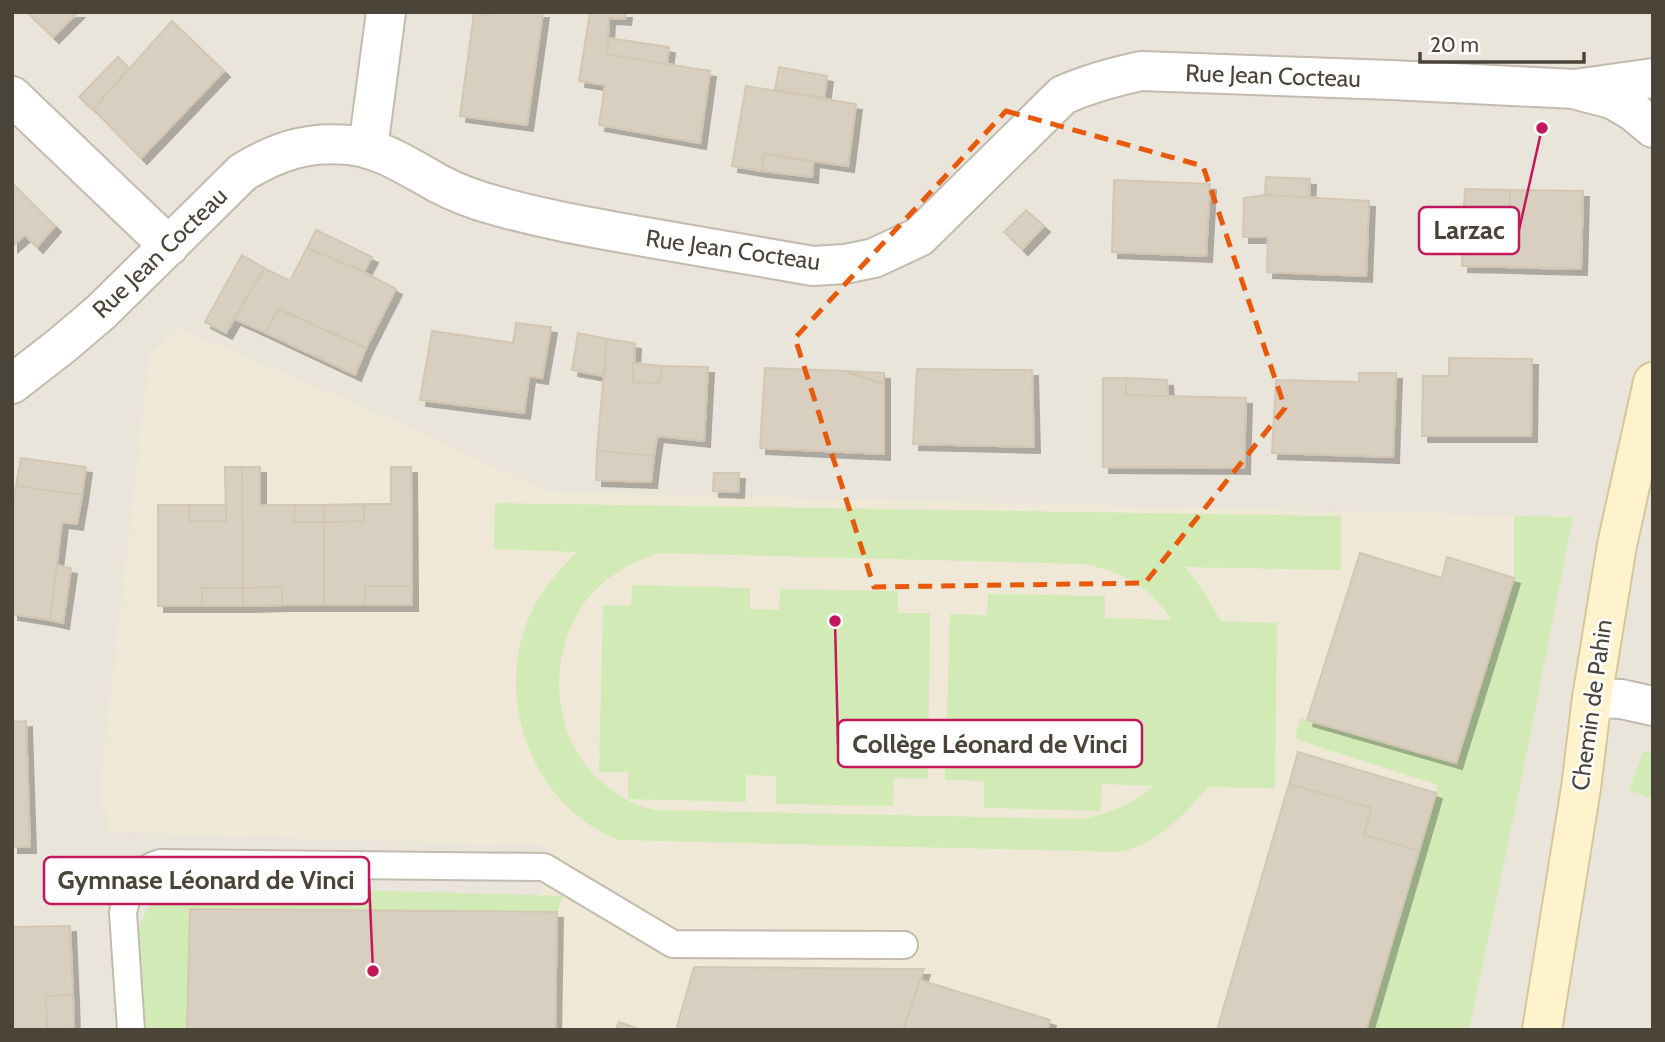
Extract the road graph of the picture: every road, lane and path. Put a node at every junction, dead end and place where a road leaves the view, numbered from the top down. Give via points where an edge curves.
1 (386, 12) edge
2 (1653, 78) edge
3 (1575, 89) junction
4 (12, 96) edge
5 (1653, 128) edge
6 (368, 148) junction
7 (169, 246) junction
8 (1653, 382) edge
9 (12, 384) edge
10 (1592, 698) junction
11 (1653, 706) edge
12 (904, 945) dead end
13 (131, 1030) edge
14 (1542, 1030) edge

1 - 6 street
2 - 3 street, Rue Jean Cocteau
3 - 5 street, Rue Jean Cocteau via 1612,99
3 - 6 street, Rue Jean Cocteau via 1141,71 1114,76 1063,95 919,237 874,258 813,266 506,208 446,187
4 - 7 street
6 - 7 street, Rue Jean Cocteau via 326,144 282,151 243,172
7 - 9 street, Rue Jean Cocteau via 101,312
8 - 10 main road, Chemin de Pahin via 1617,545
10 - 11 street
10 - 14 main road, Chemin de Pahin
12 - 13 lane via 673,944 544,867 160,863 139,874 126,896 123,914

